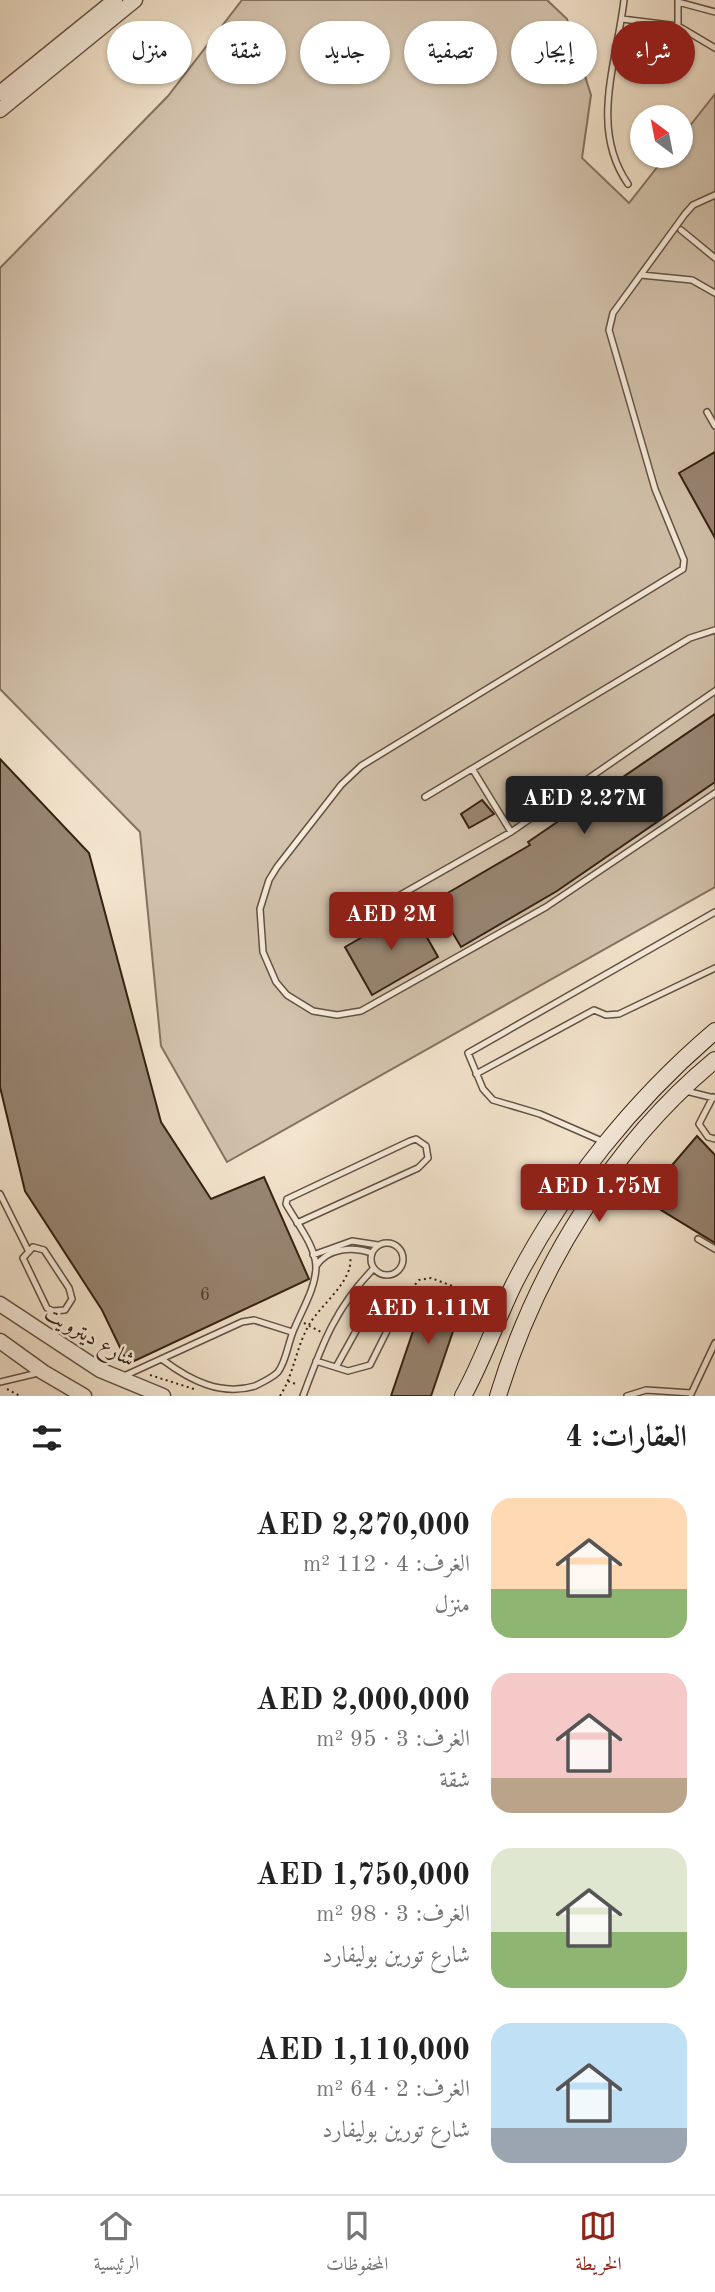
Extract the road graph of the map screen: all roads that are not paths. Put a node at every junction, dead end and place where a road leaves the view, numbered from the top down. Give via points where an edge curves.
1 (115, 0) edge
2 (135, 0) edge
3 (624, 0) edge
4 (678, 1) edge
5 (715, 12) edge
6 (622, 19) junction
7 (638, 21) edge
8 (678, 21) edge
9 (695, 36) edge
10 (715, 48) edge
11 (0, 93) edge
12 (0, 110) edge
13 (628, 184) dead end
14 (715, 195) edge
15 (681, 230) dead end
16 (715, 258) edge
17 (641, 275) junction
18 (715, 293) edge
19 (707, 412) dead end
20 (715, 426) edge
21 (715, 630) edge
22 (715, 691) edge
23 (472, 770) junction
24 (715, 793) edge
25 (425, 797) dead end
26 (511, 832) junction
27 (715, 912) edge
28 (339, 930) dead end
29 (715, 968) edge
30 (715, 1031) edge
31 (715, 1060) edge
32 (476, 1074) junction
33 (683, 1091) junction
34 (714, 1097) edge
35 (715, 1139) edge
36 (607, 1143) junction
37 (0, 1194) edge
38 (297, 1223) junction
39 (698, 1239) dead end
40 (378, 1245) junction
41 (715, 1249) edge
42 (29, 1250) junction
43 (372, 1254) junction
44 (313, 1255) junction
45 (316, 1266) junction
46 (374, 1268) junction
47 (403, 1299) road end
48 (0, 1304) edge
49 (366, 1312) dead end
50 (292, 1332) junction
51 (0, 1340) edge
52 (715, 1343) edge
53 (163, 1360) junction
54 (316, 1361) junction
55 (336, 1367) junction
56 (43, 1372) junction
57 (117, 1378) junction
58 (0, 1383) edge
59 (690, 1394) edge
60 (464, 1395) edge
61 (84, 1396) edge
62 (163, 1396) edge
63 (303, 1396) edge
64 (498, 1396) edge
65 (627, 1396) edge

1 - 11 street
2 - 12 street
3 - 6 lane
4 - 5 lane
4 - 8 lane
6 - 7 lane
6 - 13 lane via 606,127 612,158
9 - 10 lane
14 - 17 lane via 693,205
15 - 16 lane
17 - 18 lane via 692,280
17 - 24 lane via 613,313 609,339 656,493 684,560 683,569 354,771 269,880 260,909 268,968 287,995 313,1011 337,1015 361,1011 545,907
19 - 20 lane
21 - 23 lane via 690,638
22 - 26 lane
23 - 25 lane
23 - 26 lane
26 - 28 lane
27 - 32 lane via 474,1048 467,1057
29 - 32 lane via 619,1014 594,1010
30 - 36 main road via 661,1080
31 - 33 main road
32 - 36 lane via 493,1100
33 - 34 lane
33 - 64 main road via 622,1158 583,1214 520,1330
34 - 35 lane via 699,1124
36 - 60 main road via 554,1215 504,1305
37 - 42 lane
38 - 38 lane via 286,1204 289,1197 410,1141 416,1139 426,1146 428,1158 418,1168
38 - 44 lane
39 - 41 lane
40 - 43 lane
40 - 44 lane via 352,1241
40 - 46 lane via 398,1246 404,1258 393,1274
42 - 42 lane via 24,1264 43,1303 53,1311 65,1310 72,1299 68,1288 44,1250
43 - 45 lane via 348,1249 325,1255
43 - 46 lane
44 - 45 lane
45 - 50 lane
46 - 54 lane via 341,1306
47 - 55 lane via 370,1364 356,1371
48 - 57 street, شارع ديترويت via 72,1354
49 - 55 lane
50 - 53 lane via 260,1322 242,1322
50 - 53 lane via 278,1371 243,1391 212,1389
51 - 56 street
52 - 59 lane
53 - 57 lane
54 - 55 lane
54 - 63 lane
56 - 58 lane
56 - 61 street
57 - 62 street, شارع ديترويت
59 - 65 lane via 646,1390

